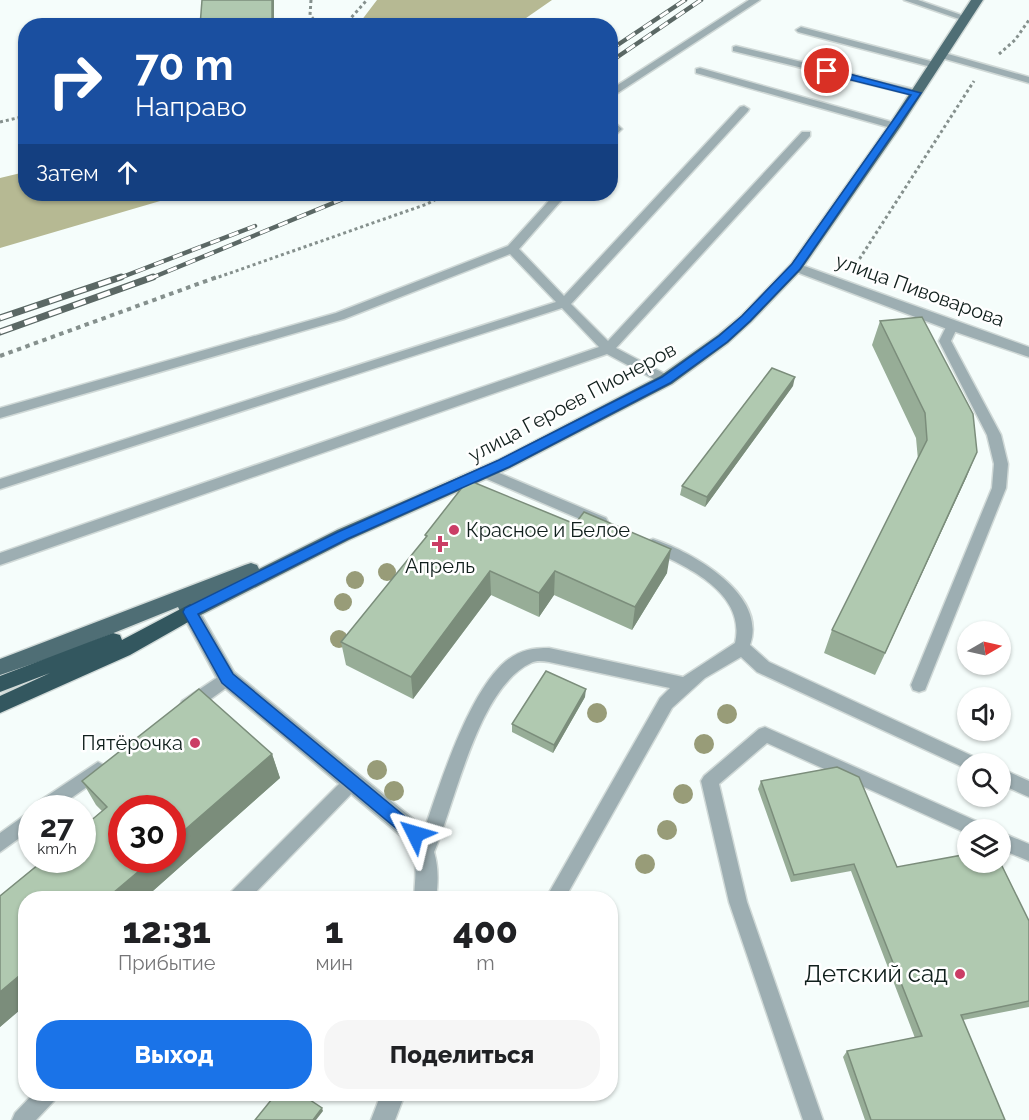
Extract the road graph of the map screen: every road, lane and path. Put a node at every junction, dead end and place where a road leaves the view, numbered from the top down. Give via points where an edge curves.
1 (311, 0) edge
2 (368, 0) edge
3 (755, 0) edge
4 (909, 0) edge
5 (977, 0) edge
6 (312, 18) edge
7 (351, 18) edge
8 (965, 18) junction
9 (1029, 20) edge
10 (801, 30) dead end
11 (736, 49) dead end
12 (938, 60) junction
13 (982, 68) junction
14 (700, 70) dead end
15 (1029, 80) edge
16 (618, 90) edge
17 (917, 93) junction
18 (744, 109) dead end
19 (18, 118) edge
20 (0, 122) edge
21 (896, 126) junction
22 (806, 134) dead end
23 (433, 201) edge
24 (555, 201) edge
25 (512, 249) junction
26 (796, 267) junction
27 (843, 285) junction
28 (565, 303) junction
29 (952, 326) junction
30 (608, 350) junction
31 (1029, 352) edge
32 (0, 356) edge
33 (666, 380) junction
34 (0, 413) edge
35 (485, 472) junction
36 (0, 484) edge
37 (616, 529) edge
38 (638, 538) edge
39 (0, 559) edge
40 (187, 604) junction
41 (741, 647) junction
42 (0, 667) edge
43 (228, 678) junction
44 (0, 684) edge
45 (684, 684) junction
46 (919, 685) dead end
47 (0, 705) edge
48 (170, 719) edge
49 (957, 757) edge
50 (112, 760) edge
51 (1011, 781) edge
52 (352, 782) junction
53 (1029, 789) edge
54 (62, 795) edge
55 (957, 821) edge
56 (18, 829) edge
57 (0, 844) edge
58 (1011, 845) edge
59 (426, 851) junction
60 (1029, 853) edge
61 (245, 891) edge
62 (426, 891) edge
63 (559, 891) edge
64 (40, 1101) edge
65 (390, 1101) edge
66 (22, 1120) edge
67 (383, 1120) edge
68 (813, 1120) edge

1 - 6 path
2 - 7 path
3 - 16 lane
4 - 8 lane
5 - 8 main road, улица Героев Пионеров
8 - 12 main road, улица Героев Пионеров
9 - 13 path via 1016,40
10 - 12 lane
11 - 17 lane
12 - 13 lane
12 - 17 main road, улица Героев Пионеров
13 - 15 lane
13 - 27 path
14 - 21 lane
17 - 21 main road, улица Героев Пионеров
18 - 28 lane
19 - 20 path
21 - 26 main road, улица Героев Пионеров
22 - 30 lane
23 - 32 path
24 - 25 lane
25 - 28 lane
25 - 34 lane via 340,316
26 - 27 street, улица Пивоварова
26 - 33 main road, улица Героев Пионеров via 730,332
27 - 29 street, улица Пивоварова
28 - 30 lane
28 - 36 lane
29 - 31 street, улица Пивоварова
29 - 46 lane via 945,341 994,435 1001,464 999,488
30 - 33 lane
30 - 39 lane
33 - 35 main road, улица Героев Пионеров
35 - 37 lane
35 - 40 main road, улица Героев Пионеров
38 - 41 lane via 693,562 712,575 737,604 745,632
40 - 42 main road, улица Героев Пионеров
40 - 43 street
40 - 44 highway
40 - 47 highway via 123,649
41 - 45 lane
41 - 49 lane via 763,667
43 - 48 lane
43 - 52 street
45 - 59 lane via 549,656 531,655 515,664 496,684 470,728
45 - 63 lane via 666,703
50 - 54 lane
51 - 53 lane
52 - 59 street via 415,834
52 - 61 lane
55 - 68 lane via 765,734 710,780 738,902
56 - 57 lane
58 - 60 lane
59 - 62 street
64 - 66 lane
65 - 67 street

